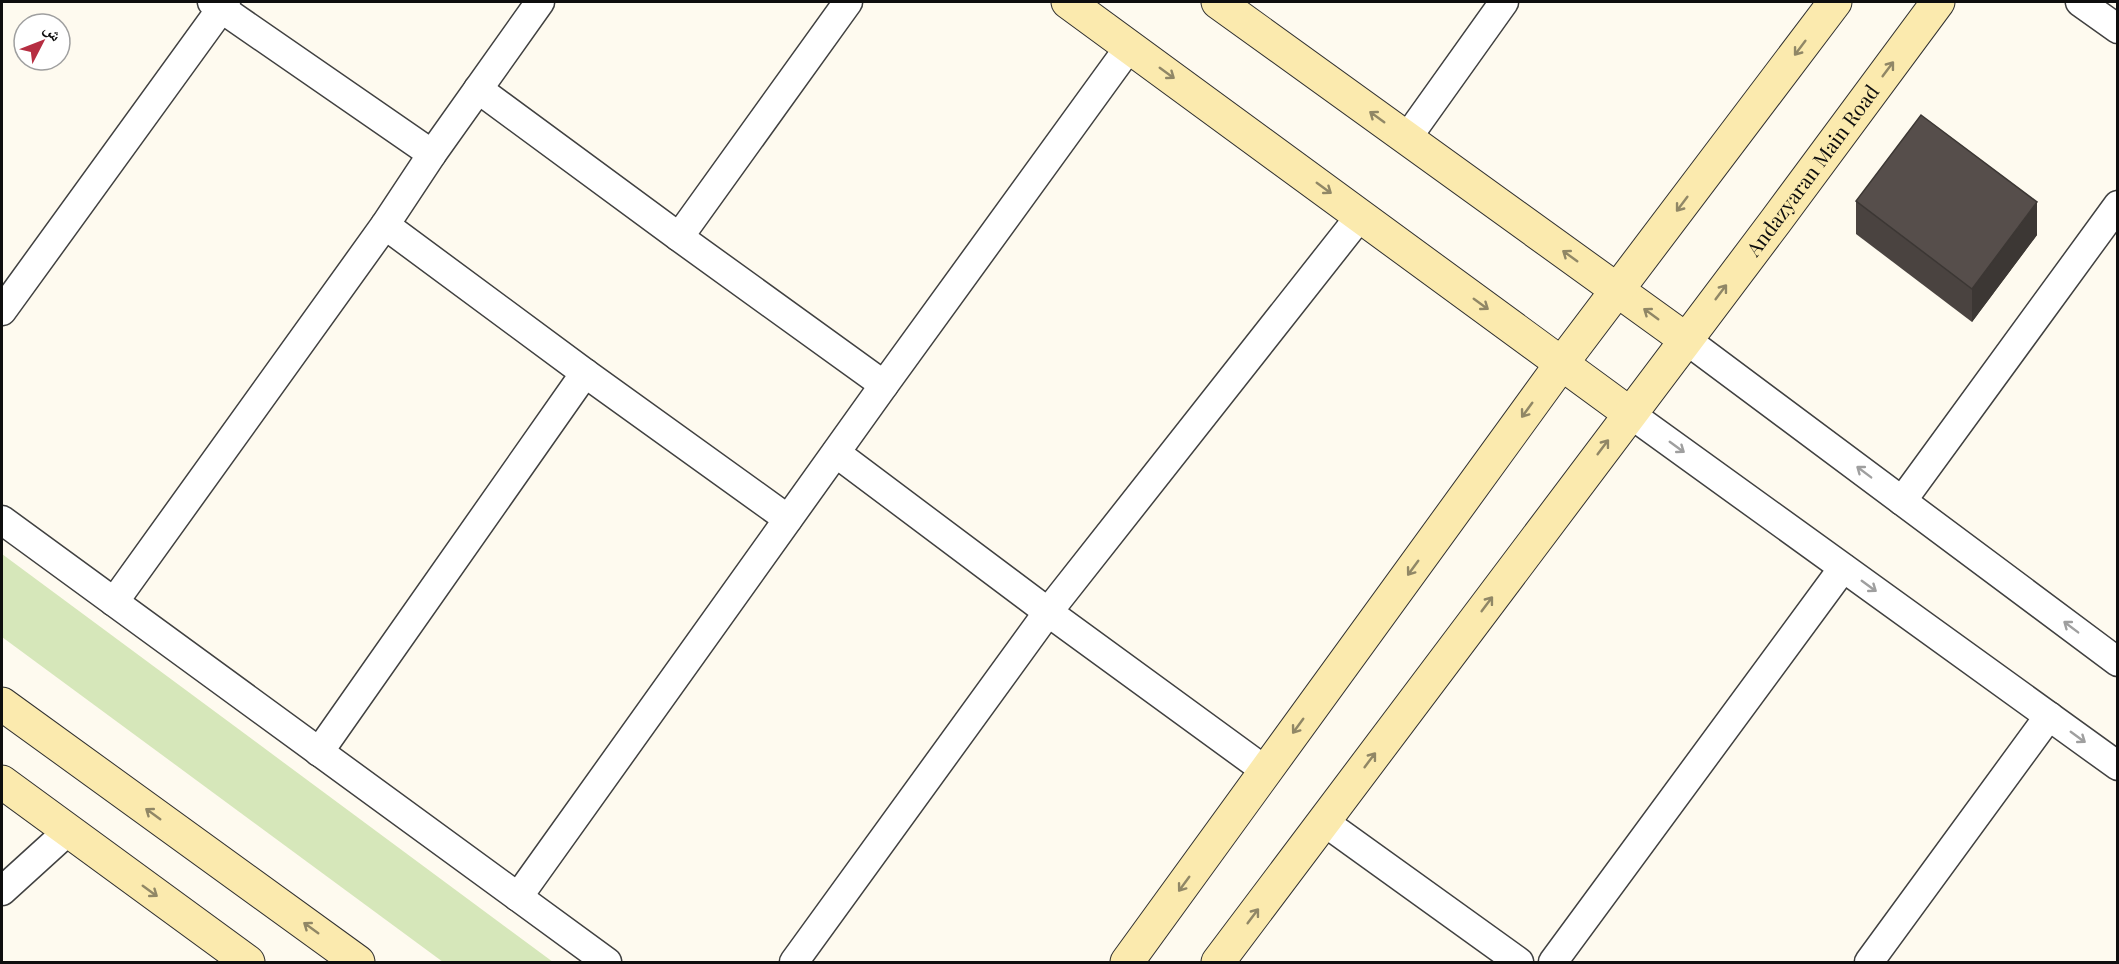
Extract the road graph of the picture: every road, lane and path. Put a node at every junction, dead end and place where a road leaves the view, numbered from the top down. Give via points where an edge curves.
1 (540, 2) edge
2 (848, 2) edge
3 (1068, 2) edge
4 (1218, 2) edge
5 (1504, 2) edge
6 (1835, 2) edge
7 (1938, 2) edge
8 (2080, 2) edge
9 (220, 4) edge
10 (2118, 29) edge
11 (1130, 46) junction
12 (478, 89) junction
13 (1407, 138) junction
14 (432, 154) junction
15 (2118, 206) edge
16 (1361, 215) junction
17 (385, 225) junction
18 (679, 237) junction
19 (1617, 290) junction
20 (2, 311) edge
21 (1685, 339) junction
22 (1562, 363) junction
23 (585, 373) junction
24 (884, 385) junction
25 (1629, 413) junction
26 (836, 453) junction
27 (1902, 501) junction
28 (788, 519) junction
29 (2, 520) edge
30 (1843, 568) junction
31 (114, 602) junction
32 (1048, 612) junction
33 (2113, 649) edge
34 (2, 704) edge
35 (2049, 716) junction
36 (319, 752) junction
37 (2118, 766) edge
38 (1266, 771) junction
39 (2, 782) edge
40 (1323, 821) junction
41 (68, 831) junction
42 (2, 891) edge
43 (518, 897) junction
44 (238, 960) edge
45 (358, 963) edge
46 (608, 963) edge
47 (794, 963) edge
48 (1127, 963) edge
49 (1218, 963) edge
50 (1519, 963) edge
51 (1553, 963) edge
52 (1869, 963) edge

1 - 12 street
2 - 18 street
3 - 11 street
13 -> 4 street
5 - 13 street
6 -> 19 street
21 -> 7 street, Andazyaran Main Road
8 - 10 street
9 - 14 street
9 - 20 street
11 -> 16 street
11 - 24 street
12 - 14 street
12 - 18 street
19 -> 13 street
14 - 17 street
15 - 27 street
16 -> 22 street
16 - 32 street
17 - 23 street
17 - 31 street
18 - 24 street
21 -> 19 street
19 - 22 street
21 - 25 street, Andazyaran Main Road
27 -> 21 street
22 - 25 street
22 -> 38 street
23 - 28 street
23 - 36 street
24 - 26 street
25 -> 30 street
40 -> 25 street, Andazyaran Main Road
26 - 28 street
26 - 32 street
33 -> 27 street
28 - 43 street
29 - 31 street
30 -> 35 street
30 - 51 street
31 - 36 street
32 - 38 street
32 - 47 street
45 -> 34 street
35 -> 37 street
35 - 52 street
36 - 43 street
38 -> 48 street
39 - 41 street
49 -> 40 street, Andazyaran Main Road
40 - 50 street
41 - 42 street
41 -> 44 street
43 - 46 street

